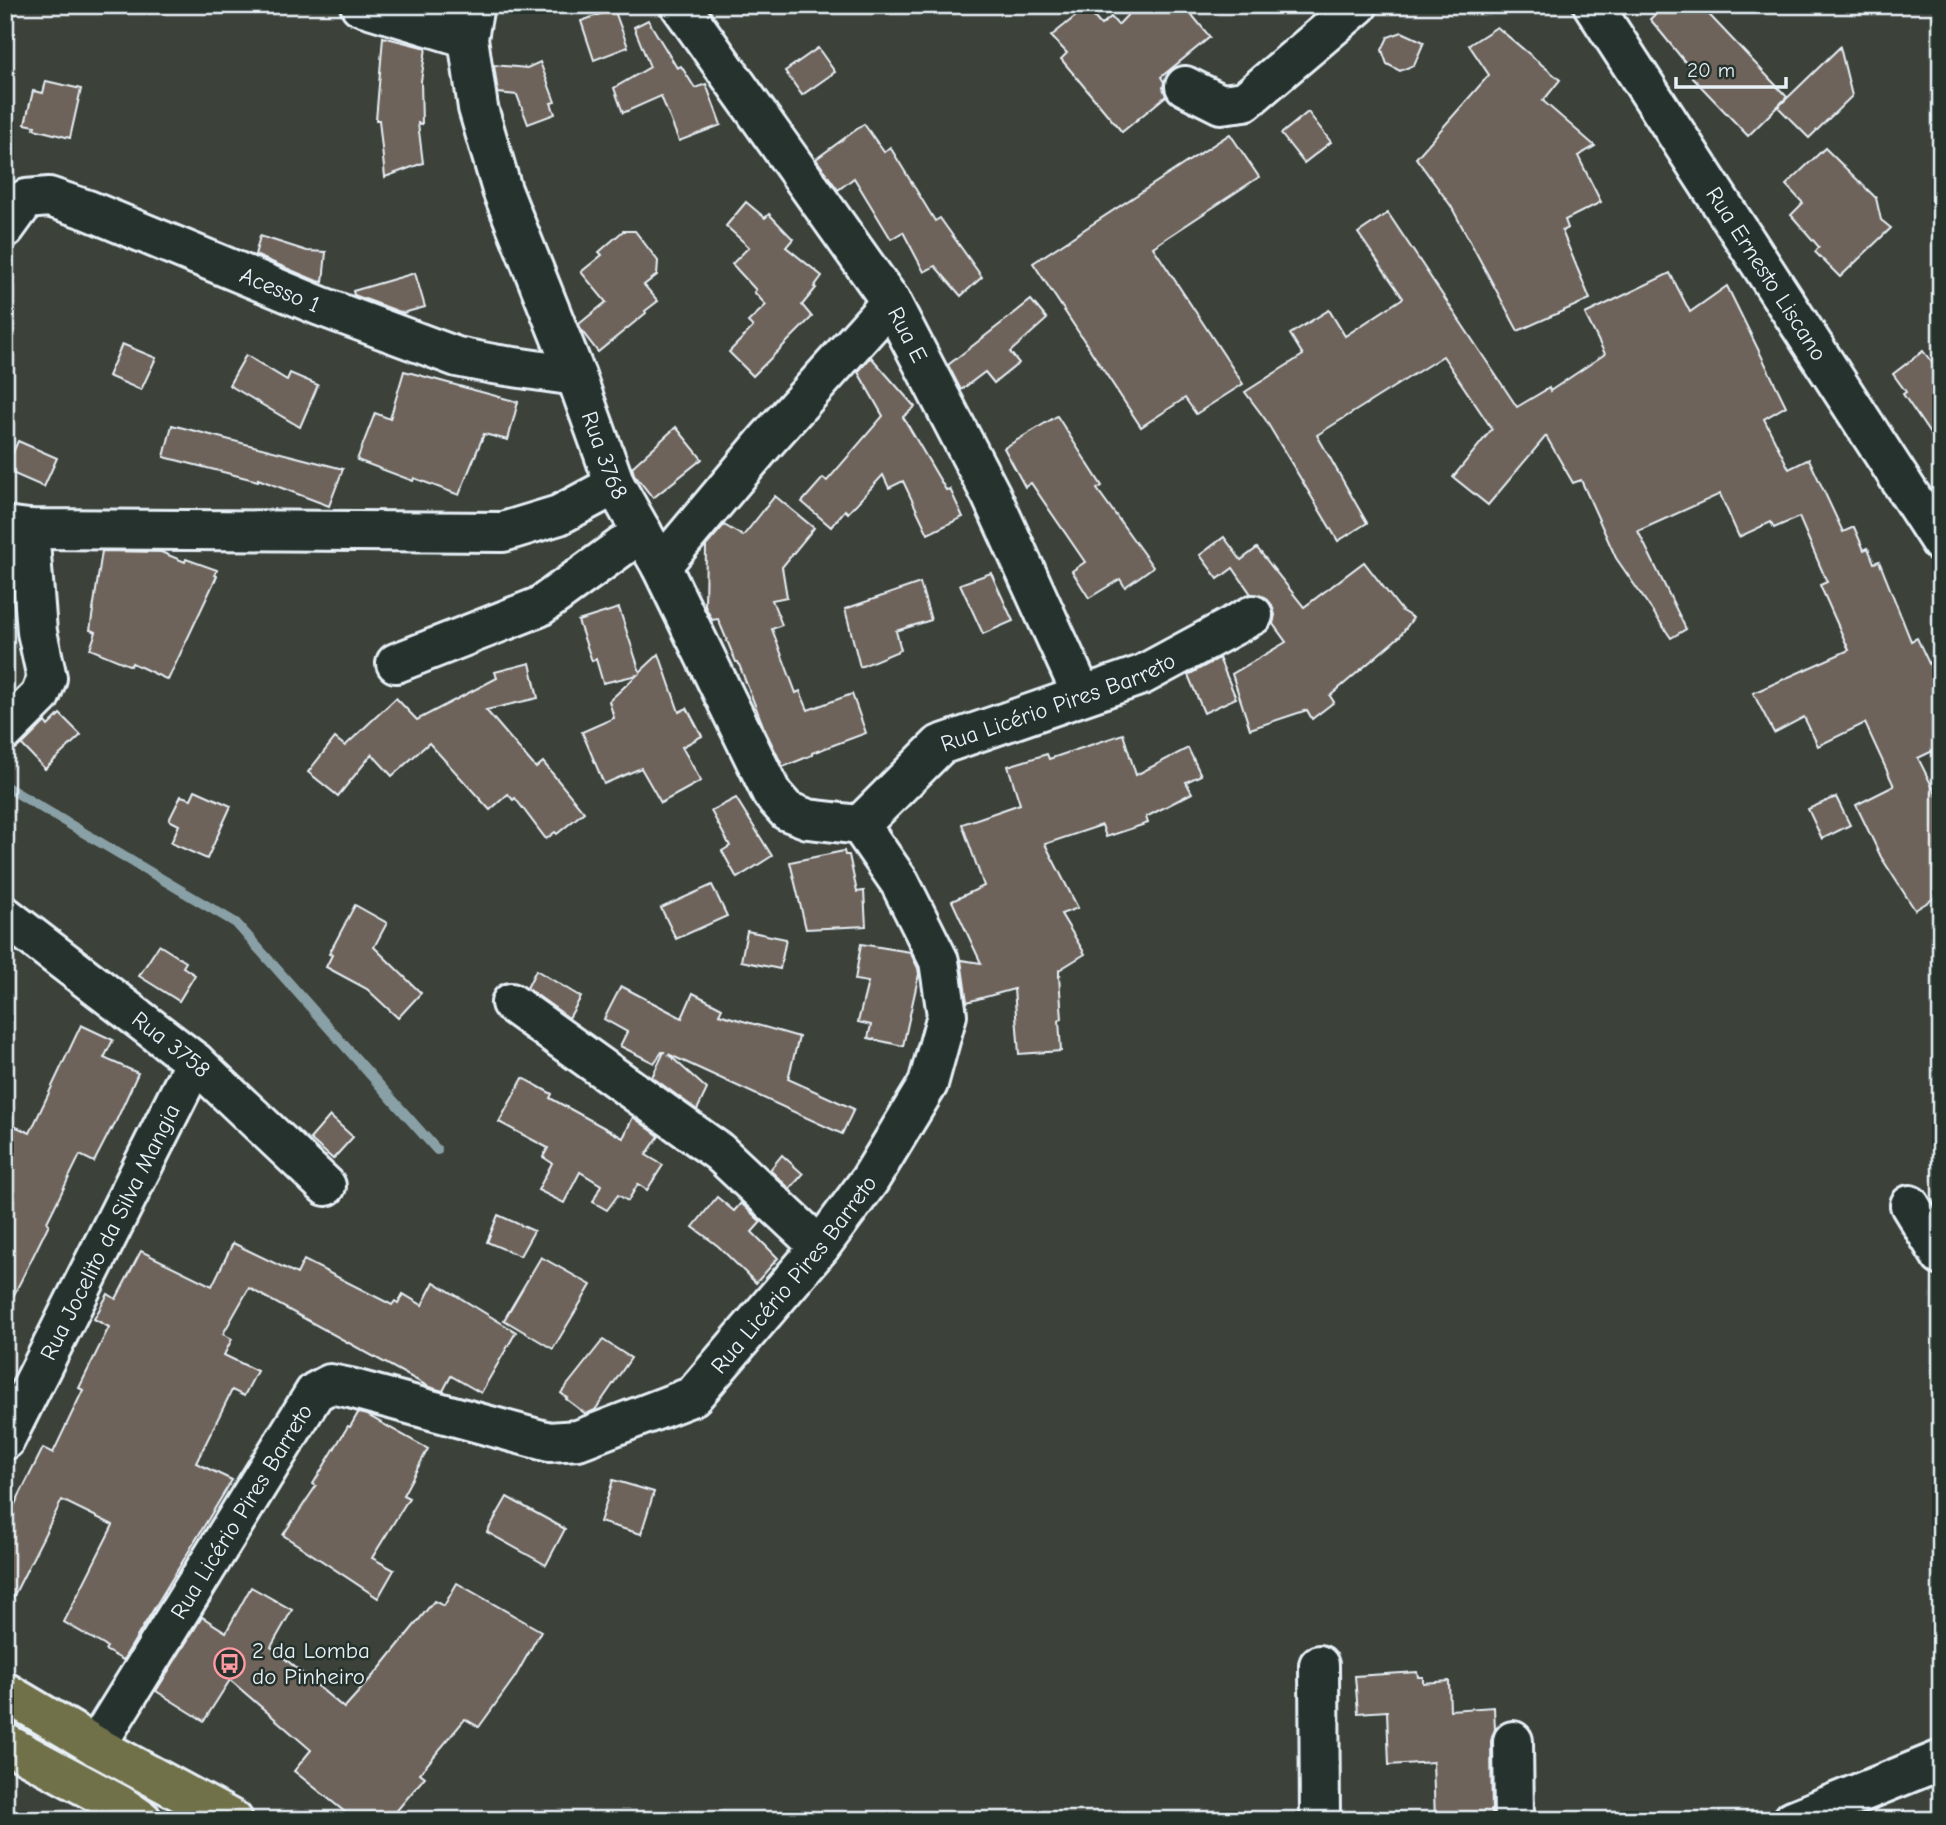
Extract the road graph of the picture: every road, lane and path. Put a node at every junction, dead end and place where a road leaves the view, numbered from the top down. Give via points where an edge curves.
1 (360, 5) edge
2 (680, 5) edge
3 (1358, 5) edge
4 (1610, 11) edge
5 (471, 22) edge
6 (1185, 86) dead end
7 (5, 228) edge
8 (891, 302) junction
9 (576, 376) junction
10 (615, 485) junction
11 (17, 528) edge
12 (642, 532) junction
13 (1941, 543) edge
14 (661, 566) junction
15 (1252, 615) dead end
16 (396, 663) dead end
17 (1082, 695) junction
18 (5, 731) edge
19 (860, 825) junction
20 (5, 916) edge
21 (510, 1003) dead end
22 (195, 1062) junction
23 (326, 1186) dead end
24 (1910, 1205) dead end
25 (820, 1247) junction
26 (1941, 1256) edge
27 (5, 1440) edge
28 (1319, 1665) dead end
29 (5, 1692) edge
30 (1513, 1741) dead end
31 (5, 1743) edge
32 (96, 1746) junction
33 (1941, 1760) edge
34 (142, 1820) edge
35 (233, 1820) edge
36 (1320, 1820) edge
37 (1514, 1820) edge
38 (1793, 1820) edge

1 - 5 street
2 - 8 street, Rua E
3 - 6 street via 1245,101 1221,104
4 - 13 street, Rua Ernesto Liscano
5 - 9 street, Rua 3768 via 478,108 502,190
7 - 9 street, Acesso 1 via 26,199 49,197 457,357
8 - 14 street
8 - 17 street, Rua E via 991,495
9 - 10 street, Rua 3768
10 - 11 street via 559,515 503,532
10 - 12 street, Rua 3768
11 - 18 street via 47,678 40,696
12 - 14 street, Rua 3768
12 - 16 street via 539,607
14 - 19 street, Rua 3768 via 772,794 797,815
15 - 17 street, Rua Licério Pires Barreto via 1142,675
17 - 19 street, Rua Licério Pires Barreto via 940,745
19 - 25 street, Rua Licério Pires Barreto via 900,883 939,961 947,1015 928,1084 869,1181
20 - 22 street, Rua 3758
21 - 25 street via 719,1152
22 - 23 street, Rua 3758
22 - 27 street, Rua Jocelito da Silva Mangia
24 - 26 street
25 - 32 street, Rua Licério Pires Barreto via 693,1396 578,1440 549,1442 330,1384 315,1392
28 - 36 street
29 - 32 main road
30 - 37 street
31 - 34 main road
32 - 35 main road
33 - 38 street

